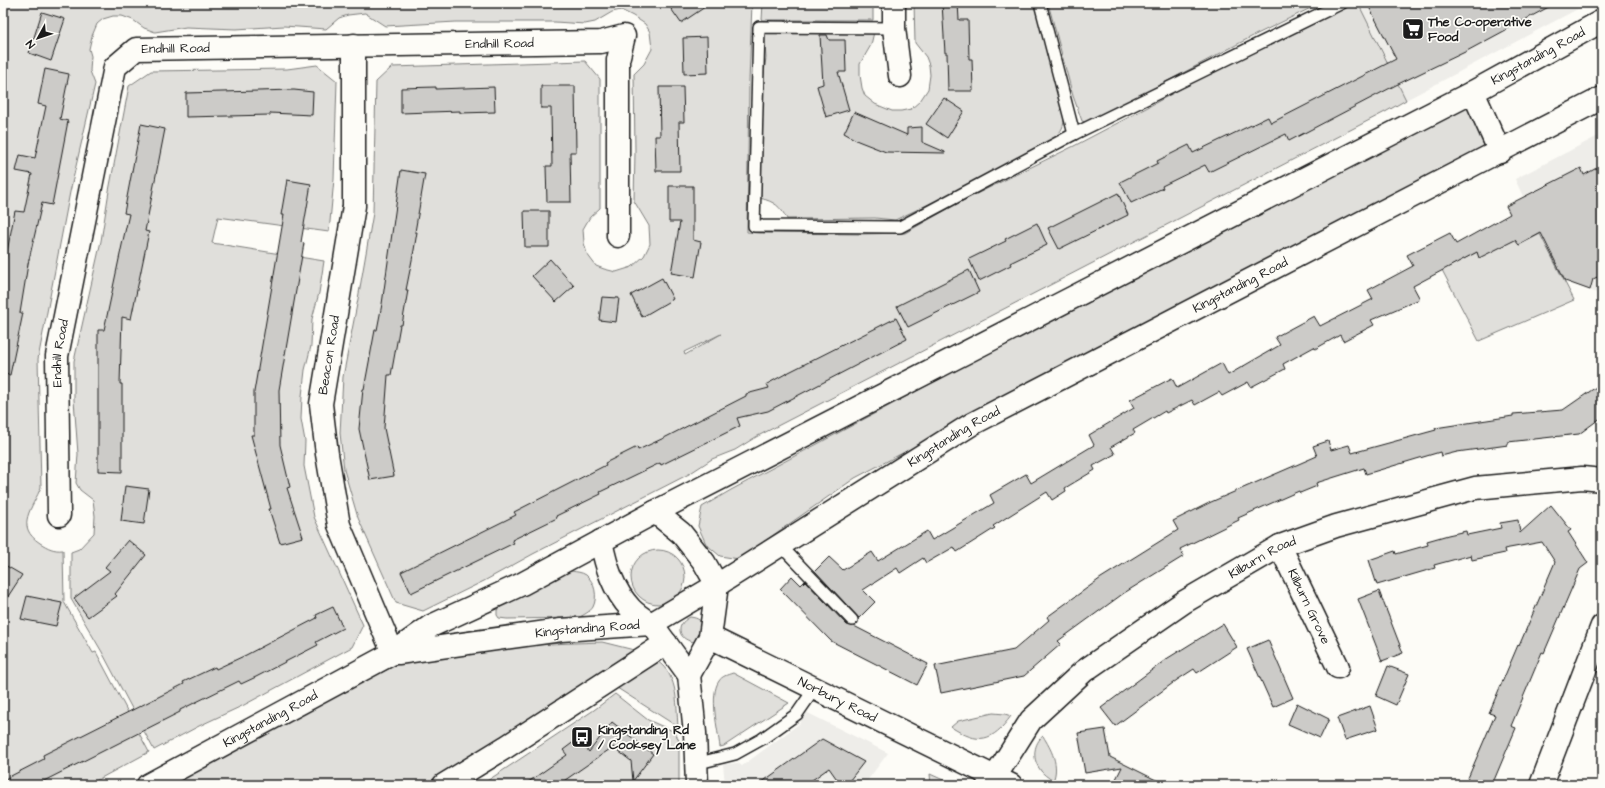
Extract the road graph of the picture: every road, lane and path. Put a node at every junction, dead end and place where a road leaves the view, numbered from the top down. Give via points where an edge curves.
1 (894, 3) edge
2 (1040, 3) edge
3 (1342, 3) edge
4 (1602, 21) edge
5 (894, 28) junction
6 (354, 45) junction
7 (900, 76) dead end
8 (1473, 92) junction
9 (1602, 98) edge
10 (1074, 134) junction
11 (1500, 152) junction
12 (618, 236) dead end
13 (1602, 480) edge
14 (655, 512) junction
15 (59, 515) dead end
16 (601, 541) junction
17 (780, 545) junction
18 (1280, 546) junction
19 (717, 585) junction
20 (852, 620) dead end
21 (651, 624) junction
22 (1602, 626) edge
23 (710, 637) junction
24 (666, 643) junction
25 (393, 653) junction
26 (1338, 667) dead end
27 (689, 675) junction
28 (815, 688) junction
29 (696, 775) edge
30 (998, 782) edge
31 (148, 785) edge
32 (444, 785) edge
33 (1541, 785) edge

1 - 5 street
2 - 10 lane
3 - 10 lane
4 - 8 street, Kingstanding Road
5 - 7 street
5 - 10 lane via 759,27 754,226 900,227
6 - 12 street, Endhill Road via 601,42 618,60
6 - 15 street, Endhill Road via 136,49 114,67 57,356
6 - 25 street, Beacon Road via 354,206 321,404 339,525
8 - 11 street
8 - 14 street, Kingstanding Road
9 - 11 street, Kingstanding Road
11 - 17 street, Kingstanding Road via 972,424
13 - 18 street, Kilburn Road via 1582,478 1475,488 1336,526
14 - 16 street, Kingstanding Road
14 - 19 street via 681,533 704,562
16 - 21 street via 605,562 616,591 632,610
16 - 25 street, Kingstanding Road via 522,584 431,626
17 - 19 street, Kingstanding Road
17 - 20 lane
18 - 26 street, Kilburn Grove
18 - 30 street, Kilburn Road via 1184,602 1084,671 1031,720
19 - 21 street, Kingstanding Road
19 - 23 street
21 - 24 street
21 - 25 street, Kingstanding Road via 561,630
22 - 33 street
23 - 27 street
23 - 28 street, Norbury Road
24 - 27 street
24 - 32 street via 506,748
25 - 31 street, Kingstanding Road
27 - 29 street
28 - 29 lane via 796,714 762,739
28 - 30 street, Norbury Road

